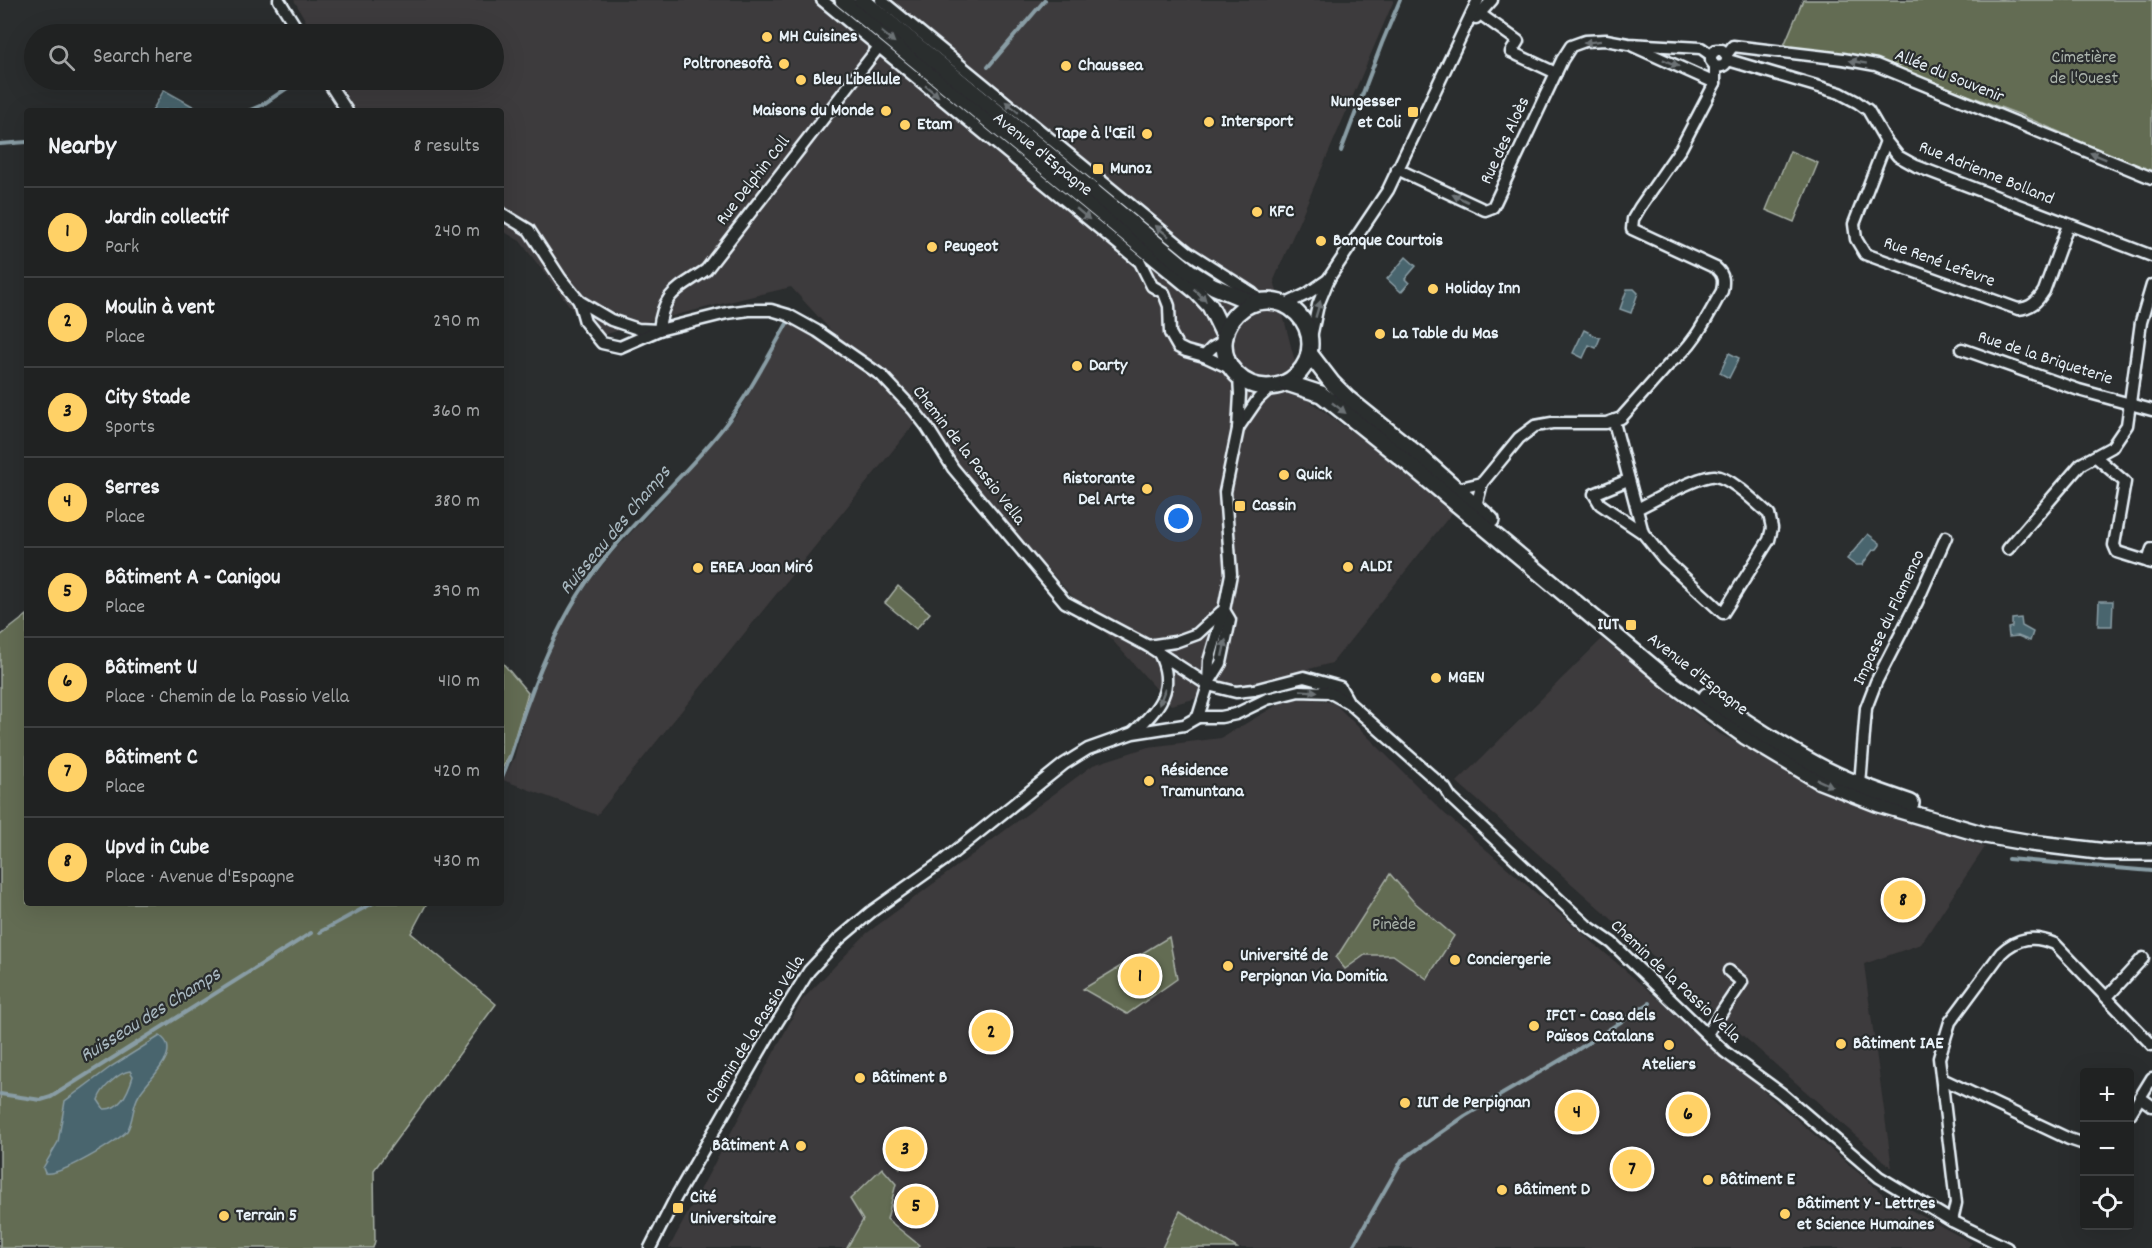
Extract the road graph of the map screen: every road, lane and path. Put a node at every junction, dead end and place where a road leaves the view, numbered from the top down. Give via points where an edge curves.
1 (279, 0) edge
2 (822, 0) edge
3 (843, 0) edge
4 (862, 0) edge
5 (881, 0) edge
6 (1478, 0) edge
7 (1492, 0) edge
8 (1480, 14) junction
9 (294, 24) edge
10 (1463, 31) junction
11 (1628, 44) junction
12 (878, 48) junction
13 (1727, 57) junction
14 (1713, 60) junction
15 (1556, 73) junction
16 (1715, 83) junction
17 (333, 90) edge
18 (345, 108) edge
19 (1886, 141) junction
20 (1397, 169) junction
21 (2152, 178) edge
22 (504, 215) edge
23 (2068, 225) junction
24 (2152, 256) edge
25 (1329, 278) junction
26 (2152, 285) edge
27 (579, 301) junction
28 (1257, 302) junction
29 (1284, 305) junction
30 (659, 330) junction
31 (1224, 339) junction
32 (1310, 347) junction
33 (1962, 349) dead end
34 (1204, 356) junction
35 (1235, 373) junction
36 (1287, 383) junction
37 (1270, 388) junction
38 (2129, 403) junction
39 (2152, 410) edge
40 (1614, 422) junction
41 (1238, 429) junction
42 (2096, 457) junction
43 (1628, 480) junction
44 (1482, 483) junction
45 (1456, 489) junction
46 (1476, 506) junction
47 (1637, 510) junction
48 (1643, 533) junction
49 (1946, 537) dead end
50 (2008, 549) dead end
51 (2152, 549) edge
52 (2150, 563) edge
53 (1224, 610) junction
54 (1148, 646) junction
55 (1158, 653) junction
56 (1208, 685) junction
57 (1349, 703) junction
58 (1198, 717) junction
59 (1133, 733) junction
60 (1860, 785) junction
61 (2152, 844) edge
62 (2152, 852) edge
63 (2142, 958) dead end
64 (1729, 971) dead end
65 (2108, 997) junction
66 (1707, 1034) junction
67 (2152, 1045) edge
68 (2152, 1078) edge
69 (1942, 1079) junction
70 (2141, 1098) junction
71 (2152, 1106) edge
72 (2134, 1108) edge
73 (2080, 1142) edge
74 (1952, 1221) junction
75 (650, 1248) edge
76 (2007, 1248) edge

1 - 9 street
2 - 12 street, Avenue d'Espagne
3 -> 31 main road, Avenue d'Espagne via 1196,291 1210,306
4 - 28 main road, Avenue d'Espagne via 1189,271 1213,286
28 -> 5 street, Avenue d'Espagne via 1252,293 1183,248
6 - 10 street
7 - 8 street
8 - 10 street
8 - 15 street via 1518,41 1511,52
10 - 20 street
11 - 14 street, Rue des Aloès via 1701,48
11 -> 15 street, Rue des Aloès via 1606,40 1571,46
11 -> 16 street, Rue des Aloès
12 - 30 street, Rue Delphin Coll via 706,270 669,296 661,310
12 -> 34 street, Avenue d'Espagne via 1140,262 1152,286 1164,293 1169,306 1170,333 1178,347
13 - 14 street, Rue des Aloès via 1722,50 1716,50
13 - 19 street, Rue Adrienne Bolland via 1840,93 1868,110
21 -> 13 street, Allée du Souvenir via 1875,65 1733,46
14 - 16 street
15 -> 20 street, Rue des Aloès via 1493,207 1485,210
16 - 40 street via 1681,148 1633,219 1632,229 1716,268 1724,281 1722,291 1692,343
17 - 18 street
19 - 23 street, Rue Adrienne Bolland via 1898,156 1916,166
19 - 23 street, Rue René Lefevre via 1854,224 1856,240 1865,254 2018,309 2028,308 2044,291
20 - 25 street via 1388,190
22 - 27 street, Chemin de la Passio Vella via 529,230
23 - 24 street, Rue Adrienne Bolland
25 - 29 street
32 -> 25 street via 1318,305
26 - 38 street via 2140,322
27 - 30 street, Chemin de la Passio Vella via 611,320 638,329
27 - 30 street via 585,322 602,343 620,347
28 - 29 main road
28 - 31 main road via 1235,316
29 - 32 main road via 1302,319
30 - 54 street, Chemin de la Passio Vella via 749,310 781,312 817,331 882,376 910,406 953,468 1065,602
31 - 34 street
31 - 35 main road via 1224,351
32 - 36 main road via 1301,371
32 - 45 main road, Avenue d'Espagne via 1332,383 1347,398
33 - 38 street, Rue de la Briqueterie via 2079,390
34 - 35 street, Avenue d'Espagne
35 - 37 main road via 1249,384
35 - 41 street via 1240,394
36 - 37 main road
36 -> 62 main road, Avenue d'Espagne via 1321,394 1673,684 1745,736 1820,781 1880,804 1985,835 2106,852
37 - 41 street
38 - 39 street, Rue de la Briqueterie
38 - 42 street via 2127,425 2112,447
40 - 43 street
40 - 44 street via 1534,426
41 - 53 street via 1225,492 1231,574
42 - 50 street via 2081,464
42 - 52 street via 2125,482 2114,544 2117,552
43 - 47 street
43 - 48 street via 1594,494 1600,504
44 - 45 street
44 - 46 street
45 - 46 main road, Avenue d'Espagne
46 - 60 main road, Avenue d'Espagne via 1692,686 1759,732
47 - 48 street
47 - 48 street via 1714,475 1727,480 1770,514 1772,528 1769,540 1723,613 1664,559
49 - 60 street, Impasse du Flamenco via 1866,708
51 - 52 street
53 - 54 street via 1197,634
53 - 56 street via 1230,620 1221,663
54 - 55 street, Chemin de la Passio Vella
55 - 56 street, Chemin de la Passio Vella
55 -> 59 street via 1166,670 1165,692 1153,714
56 - 57 street, Chemin de la Passio Vella via 1236,692 1304,677 1340,687
56 - 58 street
58 -> 57 street, Chemin de la Passio Vella via 1236,714 1267,699 1299,691 1329,693
57 - 66 street, Chemin de la Passio Vella via 1445,788 1538,882 1612,943
58 - 59 street, Chemin de la Passio Vella via 1184,725
59 - 75 street, Chemin de la Passio Vella via 1088,749 1064,764 943,861 871,912 827,951 809,971 768,1037
60 - 61 main road, Avenue d'Espagne via 1940,813 2018,832
63 - 65 street
64 - 66 street via 1742,982
65 - 67 street
65 - 69 street via 2055,944 2041,938 2012,943 1950,1022 1939,1058
66 - 74 street, Chemin de la Passio Vella via 1879,1177
68 - 70 street
69 - 73 street
69 - 74 street via 1956,1203
70 - 71 street
70 - 72 street
74 - 76 street, Chemin de la Passio Vella

